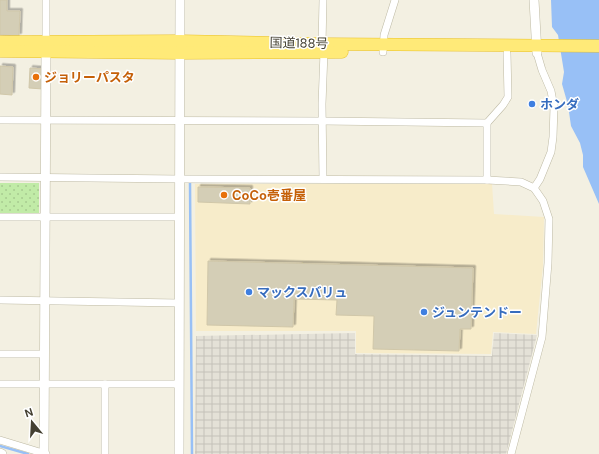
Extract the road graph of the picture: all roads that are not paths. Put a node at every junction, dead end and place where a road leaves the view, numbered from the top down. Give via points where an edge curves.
1 (46, 0) edge
2 (180, 0) edge
3 (323, 0) edge
4 (395, 0) edge
5 (534, 0) edge
6 (0, 42) edge
7 (599, 46) edge
8 (46, 47) junction
9 (180, 47) junction
10 (323, 48) junction
11 (383, 48) junction
12 (541, 49) junction
13 (0, 51) edge
14 (507, 53) junction
15 (599, 53) edge
16 (0, 120) edge
17 (45, 121) junction
18 (181, 121) junction
19 (322, 121) junction
20 (488, 123) junction
21 (0, 177) edge
22 (45, 178) junction
23 (180, 179) junction
24 (323, 179) junction
25 (487, 180) junction
26 (534, 188) junction
27 (0, 217) edge
28 (45, 217) junction
29 (180, 217) junction
30 (0, 300) edge
31 (44, 300) junction
32 (179, 303) junction
33 (0, 354) edge
34 (44, 354) junction
35 (0, 384) edge
36 (44, 384) junction
37 (105, 384) junction
38 (179, 384) junction
39 (0, 440) edge
40 (44, 454) edge
41 (105, 454) edge
42 (179, 454) edge
43 (511, 454) edge

1 - 8 street
2 - 9 street
3 - 10 street
4 - 11 street via 384,35
5 - 12 street
6 - 8 highway, 国道188号
7 - 12 highway, 国道188号
8 - 9 highway, 国道188号
8 - 13 highway, 国道188号
8 - 17 street
9 - 10 highway, 国道188号
9 - 18 street
10 - 11 highway, 国道188号
10 - 19 street
11 - 12 highway, 国道188号
11 - 14 highway, 国道188号
12 - 14 highway, 国道188号
12 - 15 highway, 国道188号
12 - 26 street via 542,70 551,91 554,107 553,137 551,152
14 - 20 street via 508,97
16 - 17 street
17 - 18 street
17 - 22 street
18 - 19 street
18 - 23 street
19 - 20 street
19 - 24 street
20 - 25 street
21 - 22 street
22 - 23 street
22 - 28 street
23 - 24 street
23 - 29 street
24 - 25 street
25 - 26 street via 521,182
26 - 43 street via 543,201 549,219 543,330
27 - 28 street
28 - 29 street
28 - 31 street
29 - 32 street
30 - 31 street
31 - 32 street
31 - 34 street
32 - 38 street
33 - 34 street
34 - 36 street
35 - 36 street
36 - 37 street
36 - 40 street
37 - 38 street
37 - 41 street
38 - 42 street
39 - 40 street

